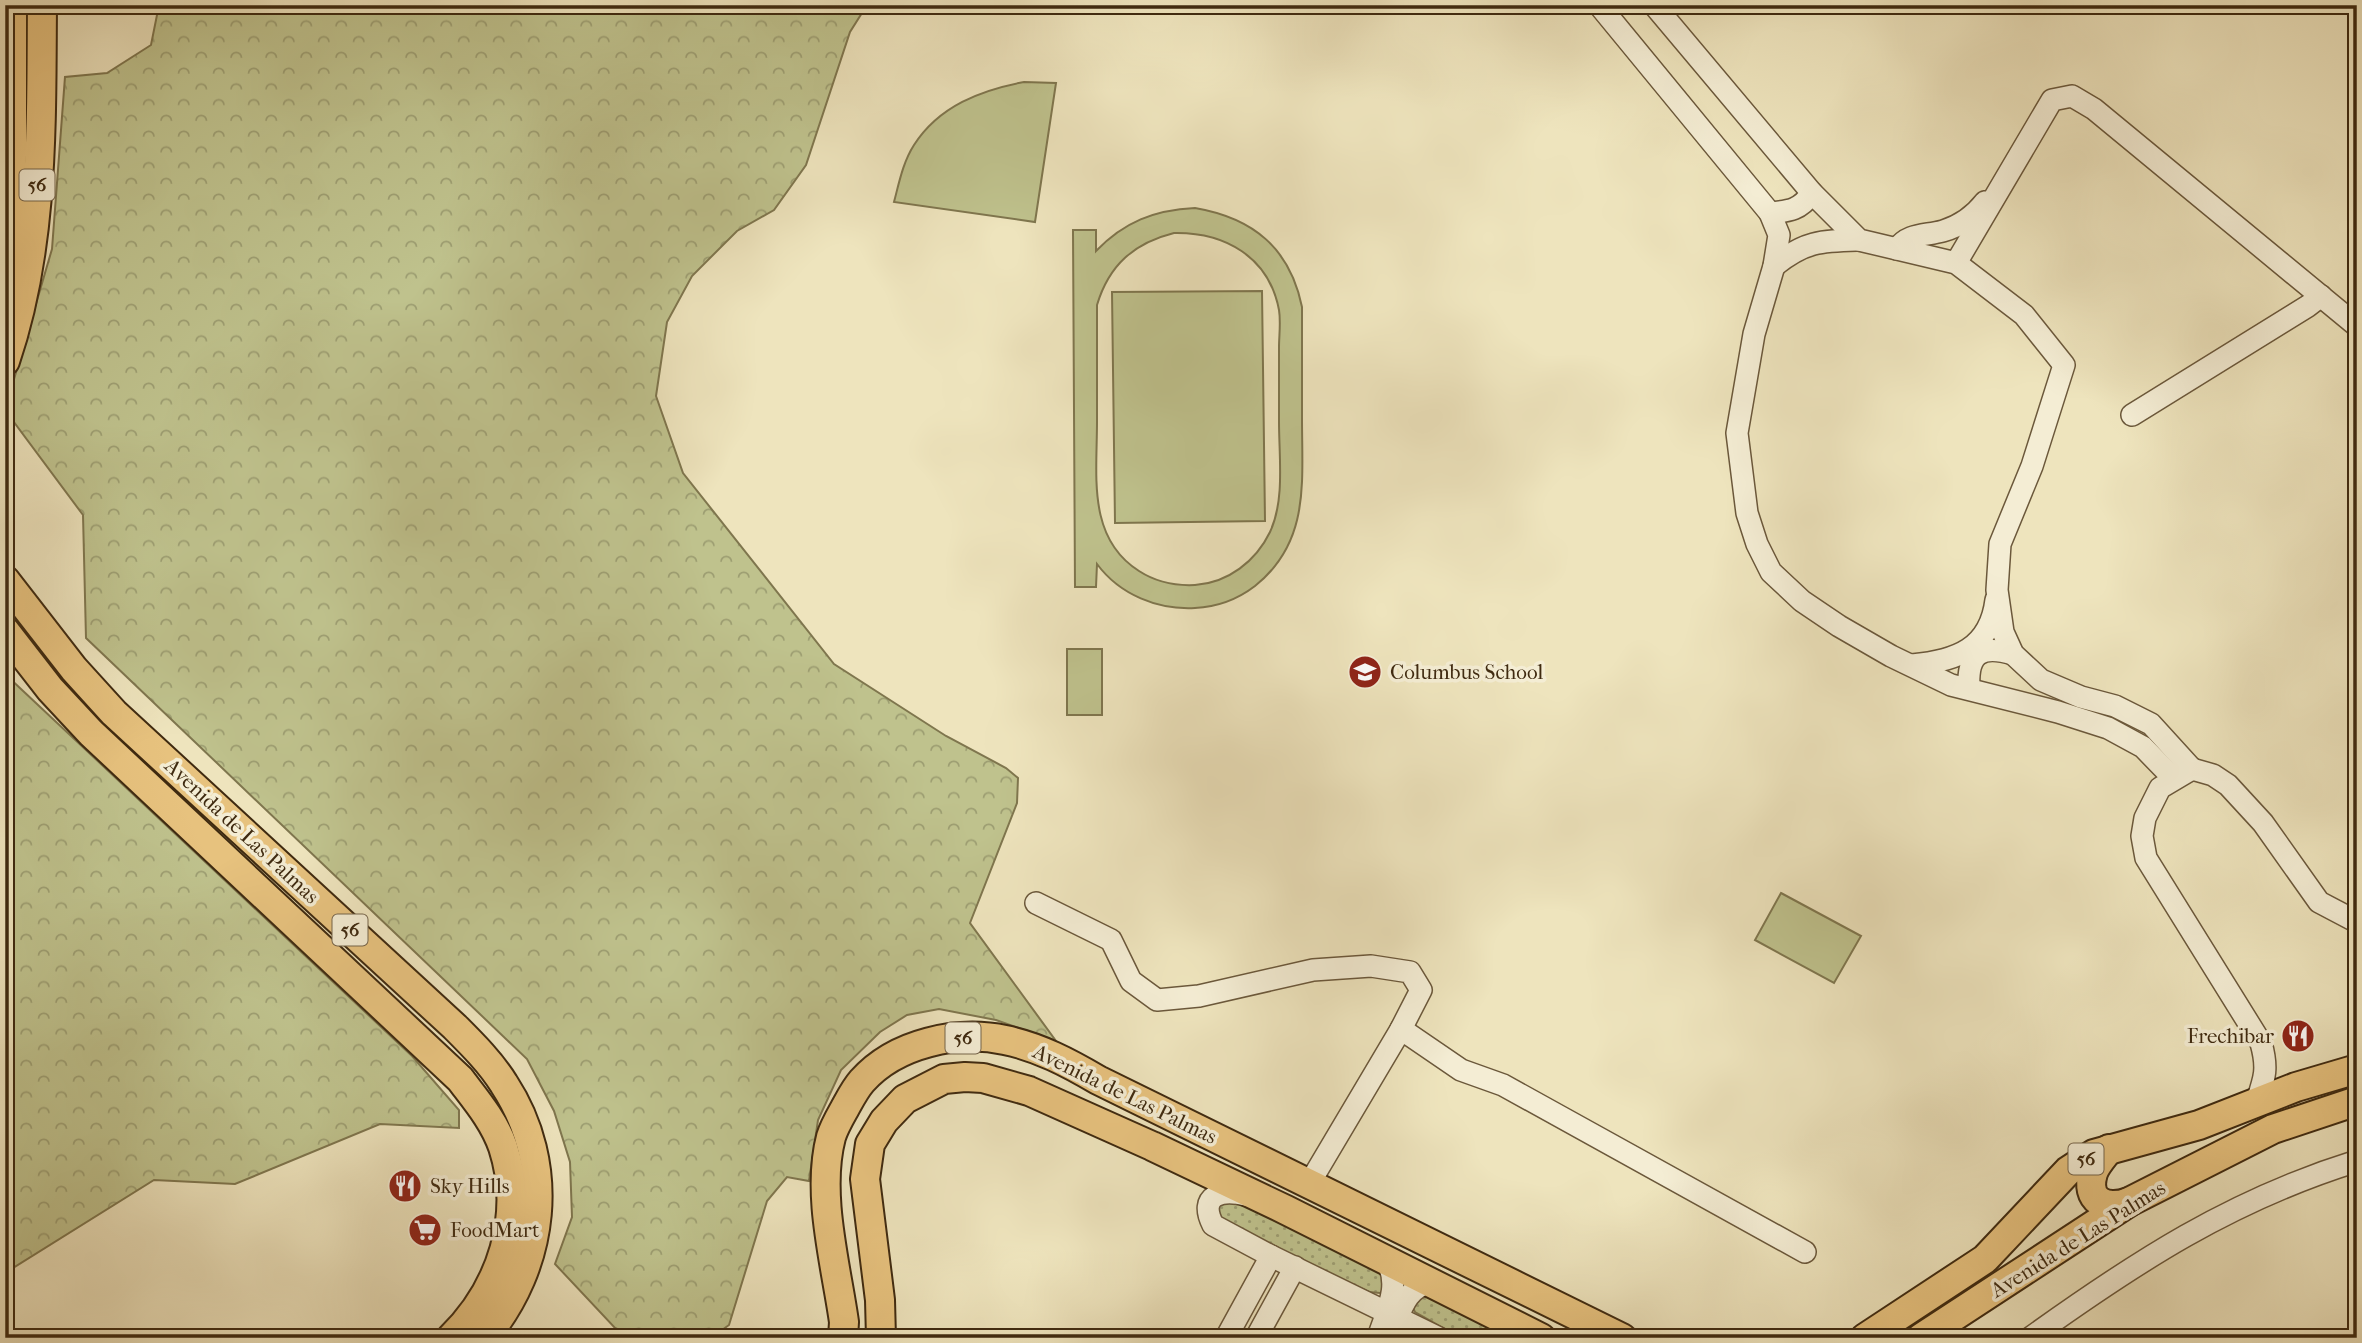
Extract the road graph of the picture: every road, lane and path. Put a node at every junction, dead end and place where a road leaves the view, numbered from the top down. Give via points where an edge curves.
1 (12, 5) edge
2 (42, 5) edge
3 (1599, 5) edge
4 (1654, 5) edge
5 (9, 166) edge
6 (2000, 184) junction
7 (1812, 193) junction
8 (1770, 213) junction
9 (1859, 240) junction
10 (1897, 249) junction
11 (1956, 263) junction
12 (1774, 266) junction
13 (5, 269) edge
14 (2321, 296) junction
15 (2357, 326) edge
16 (5, 361) edge
17 (2132, 415) dead end
18 (5, 580) edge
19 (1997, 590) junction
20 (5, 631) edge
21 (2013, 654) junction
22 (1910, 665) junction
23 (1969, 690) junction
24 (2183, 774) junction
25 (1036, 903) dead end
26 (2357, 922) edge
27 (1401, 1029) junction
28 (2357, 1069) edge
29 (2257, 1101) junction
30 (2357, 1101) edge
31 (2109, 1149) junction
32 (2357, 1161) edge
33 (1309, 1184) junction
34 (1258, 1198) junction
35 (2129, 1202) junction
36 (1805, 1252) dead end
37 (1271, 1256) junction
38 (1386, 1260) junction
39 (1295, 1267) junction
40 (1432, 1282) junction
41 (1392, 1315) junction
42 (1927, 1336) edge
43 (451, 1338) edge
44 (484, 1338) edge
45 (843, 1338) edge
46 (881, 1338) edge
47 (1226, 1338) edge
48 (1256, 1338) edge
49 (1378, 1338) edge
50 (1389, 1338) edge
51 (1439, 1338) edge
52 (1541, 1338) edge
53 (1622, 1338) edge
54 (1865, 1338) edge
55 (2030, 1338) edge

1 - 5 main road, 56
2 - 16 main road, 56 via 35,225 21,309
3 - 8 street
4 - 7 street
5 - 13 main road, 56
6 - 10 street via 1966,220 1908,237
6 - 11 street
6 - 14 street via 2052,100 2072,96 2094,109
7 - 8 street via 1793,211
7 - 9 street
8 - 12 street via 1779,235
9 - 10 street
9 - 12 street via 1819,241
10 - 11 street
11 - 19 street via 2025,315 2064,365 2032,466 2000,544
12 - 22 street via 1754,334 1737,433 1747,513 1757,544 1772,572 1802,601
14 - 15 street
14 - 17 street
18 - 44 main road, Avenida de Las Palmas / 56 via 114,713 455,1027 504,1084 530,1136 539,1201 528,1264 505,1311
19 - 21 street via 2003,632
19 - 22 street via 1994,615 1969,651 1939,663
20 - 43 main road, Avenida de Las Palmas / 56 via 91,733 460,1079 493,1124 511,1190 507,1241 478,1308
21 - 23 street via 1984,651 1974,657 1968,673
21 - 24 street via 2041,680 2151,724
22 - 23 street
23 - 24 street via 2108,728
24 - 26 street via 2213,775 2228,785 2263,823 2319,902
24 - 29 street via 2160,788 2145,818 2146,858 2261,1043 2266,1072
25 - 27 street via 1111,940 1130,981 1157,1000 1199,996 1313,970 1371,966 1410,972 1421,990
27 - 33 street
27 - 36 street via 1461,1070 1503,1084
28 - 29 main road, Avenida de Las Palmas / 56
29 - 31 main road, Avenida de Las Palmas / 56 via 2199,1125
30 - 35 main road, Avenida de Las Palmas via 2273,1129
31 - 35 main road via 2094,1170 2091,1185 2095,1197 2108,1206
31 - 54 main road, Avenida de Las Palmas / 56 via 2068,1171 1985,1259
32 - 55 street via 2307,1176 2217,1217 2137,1263
33 - 45 main road, Avenida de Las Palmas / 56 via 1058,1058 1023,1045 975,1037 922,1045 900,1053 863,1080 831,1136 827,1211
33 - 53 main road, Avenida de Las Palmas / 56
34 - 37 street via 1221,1192 1208,1205 1209,1215 1222,1231
34 - 38 main road, Avenida de Las Palmas / 56
34 - 46 main road, Avenida de Las Palmas / 56 via 1029,1091 984,1078 944,1079 905,1099 870,1144 866,1179
35 - 42 main road, Avenida de Las Palmas
37 - 39 street
37 - 47 street
38 - 40 main road, Avenida de Las Palmas / 56
38 - 41 street via 1394,1277
39 - 41 street
39 - 48 street
40 - 41 street via 1413,1290
40 - 52 main road, Avenida de Las Palmas / 56
41 - 49 street
41 - 50 street
41 - 51 street

